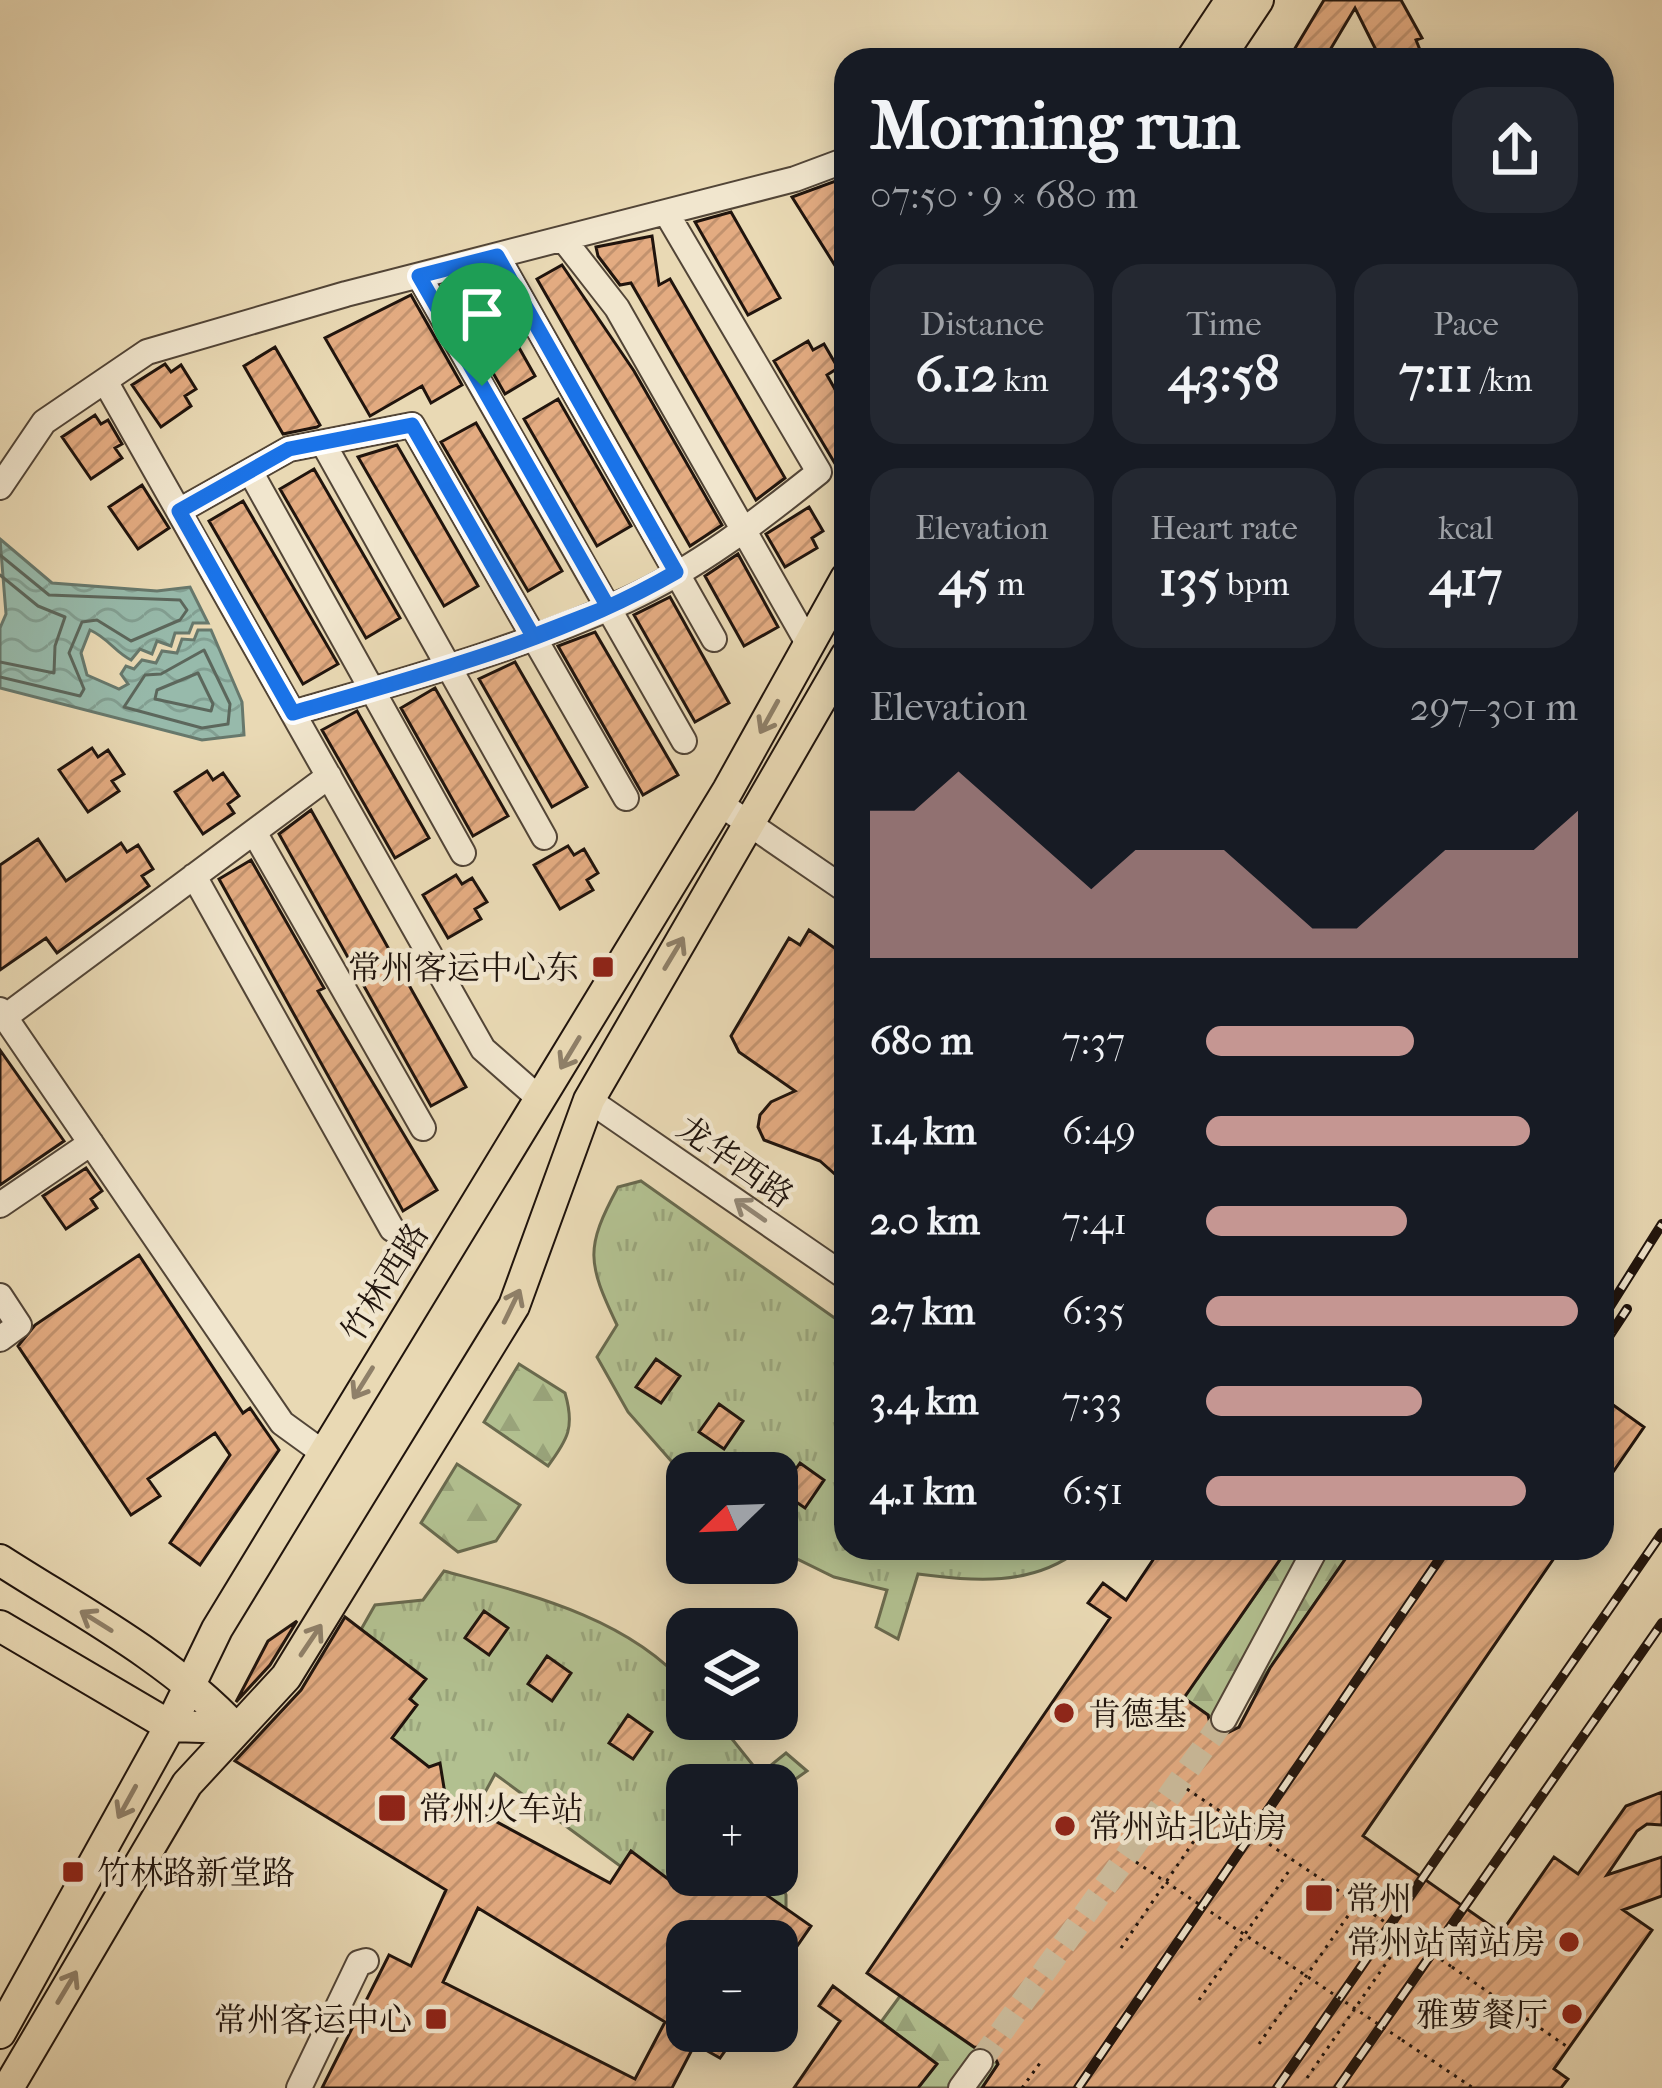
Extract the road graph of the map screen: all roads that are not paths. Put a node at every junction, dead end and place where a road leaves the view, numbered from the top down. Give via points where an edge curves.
1 (1231, 0) edge
2 (1258, 0) edge
3 (1199, 48) edge
4 (1226, 48) edge
5 (834, 164) edge
6 (667, 214) junction
7 (564, 240) junction
8 (497, 256) junction
9 (419, 276) junction
10 (105, 381) junction
11 (323, 443) junction
12 (250, 471) junction
13 (0, 487) edge
14 (179, 511) junction
15 (743, 532) junction
16 (676, 572) junction
17 (834, 600) edge
18 (608, 607) junction
19 (533, 636) junction
20 (714, 639) dead end
21 (809, 645) junction
22 (448, 666) junction
23 (834, 677) edge
24 (371, 690) junction
25 (293, 713) junction
26 (684, 741) dead end
27 (328, 776) junction
28 (723, 796) junction
29 (626, 798) dead end
30 (755, 817) junction
31 (254, 832) junction
32 (544, 837) dead end
33 (463, 853) dead end
34 (834, 864) edge
35 (194, 876) junction
36 (834, 880) edge
37 (2, 1013) edge
38 (541, 1100) junction
39 (589, 1100) junction
40 (423, 1128) dead end
41 (91, 1144) junction
42 (0, 1205) edge
43 (392, 1228) dead end
44 (834, 1269) edge
45 (0, 1296) edge
46 (0, 1339) edge
47 (322, 1452) junction
48 (0, 1560) edge
49 (1310, 1560) edge
50 (0, 1626) edge
51 (197, 1690) junction
52 (1224, 1719) tunnel mouth
53 (170, 1726) junction
54 (236, 1728) junction
55 (0, 2033) edge
56 (980, 2062) tunnel mouth
57 (8, 2088) edge
58 (299, 2088) edge
59 (312, 2088) edge
60 (961, 2088) edge

1 - 3 main road
2 - 4 main road
5 - 6 street
6 - 7 street
6 - 15 street via 819,472
7 - 8 street
7 - 15 street via 617,308
8 - 9 street
8 - 16 street
9 - 10 street via 147,352
9 - 18 street
10 - 13 street via 44,422
10 - 14 street
11 - 12 street via 289,449
11 - 19 street via 412,425
11 - 22 street
12 - 14 street
12 - 24 street
14 - 25 street
15 - 16 street
15 - 21 street
16 - 18 street
16 - 20 street
17 - 21 main road, 竹林西路
18 - 19 street
18 - 26 street
19 - 22 street
19 - 29 street
21 -> 28 main road, 竹林西路
22 - 24 street
22 - 32 street
23 - 30 main road
24 - 25 street
24 - 33 street
25 - 27 street
27 - 31 street
27 - 38 street via 483,1048
28 - 30 street
28 -> 38 main road, 竹林西路
30 - 34 street
30 - 36 street
39 -> 30 main road
31 - 35 street
31 - 40 street
35 - 37 street
35 - 43 street
37 - 41 street
38 -> 47 main road, 竹林西路
44 -> 39 street, 龙华西路
54 -> 39 main road via 286,1677 340,1596 514,1306
41 - 42 street
41 - 47 street via 282,1423
45 - 46 street via 19,1325
47 - 51 main road, 竹林西路
51 -> 48 main road
49 - 52 street
50 - 53 main road
51 - 53 main road, 竹林西路
51 - 54 main road
53 - 54 main road
53 -> 55 main road, 竹林西路
57 -> 54 main road via 188,1784
56 - 60 street
58 - 59 street via 366,1961

